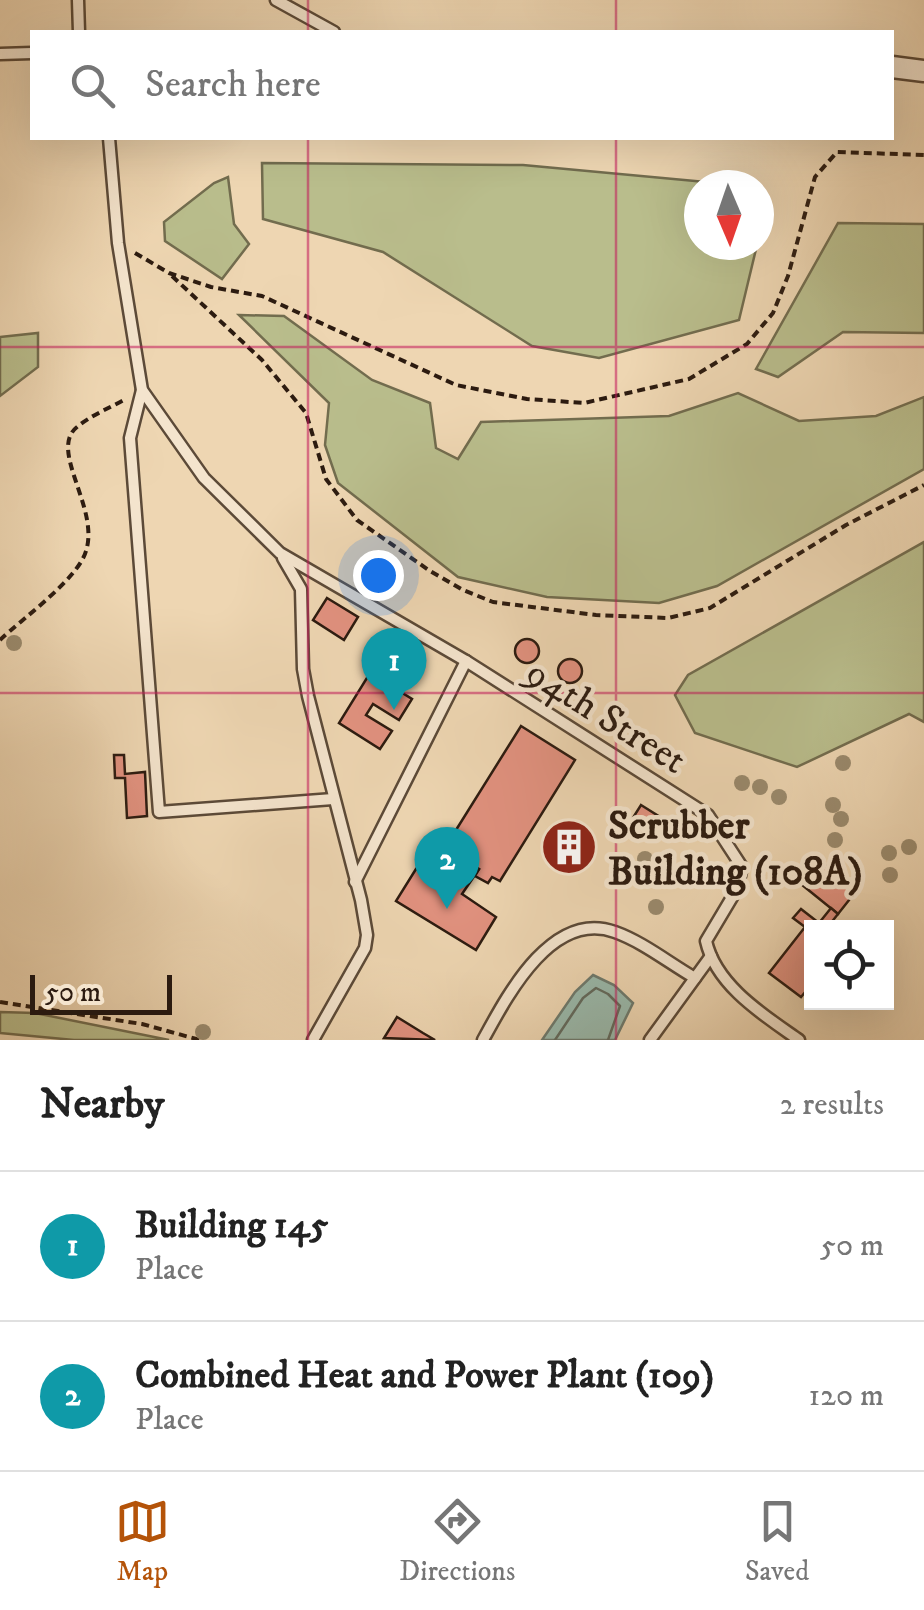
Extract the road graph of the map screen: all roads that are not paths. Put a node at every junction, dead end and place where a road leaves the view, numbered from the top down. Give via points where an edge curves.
1 (78, 0) edge
2 (276, 0) edge
3 (79, 30) edge
4 (330, 30) edge
5 (30, 53) edge
6 (0, 54) edge
7 (894, 67) edge
8 (924, 71) edge
9 (109, 140) edge
10 (142, 390) junction
11 (280, 553) junction
12 (466, 662) junction
13 (333, 799) junction
14 (356, 882) junction
15 (711, 956) junction
16 (696, 978) junction
17 (313, 1040) edge
18 (483, 1040) edge
19 (650, 1040) edge
20 (800, 1040) edge

1 - 3 lane
2 - 4 lane
5 - 6 lane
7 - 8 street
9 - 10 lane, 94th Street
10 - 11 lane, 94th Street via 204,478
10 - 13 lane via 130,438 159,812
11 - 12 lane, 94th Street
11 - 13 lane, 94th Street via 301,589 303,669
12 - 14 lane
12 - 15 lane, 94th Street via 708,815 742,867 737,889 706,942
13 - 14 lane, 94th Street
14 - 17 lane, 94th Street via 365,948
15 - 16 lane
15 - 20 lane via 755,1008
16 - 18 lane via 612,931 575,931 528,969
16 - 19 lane

